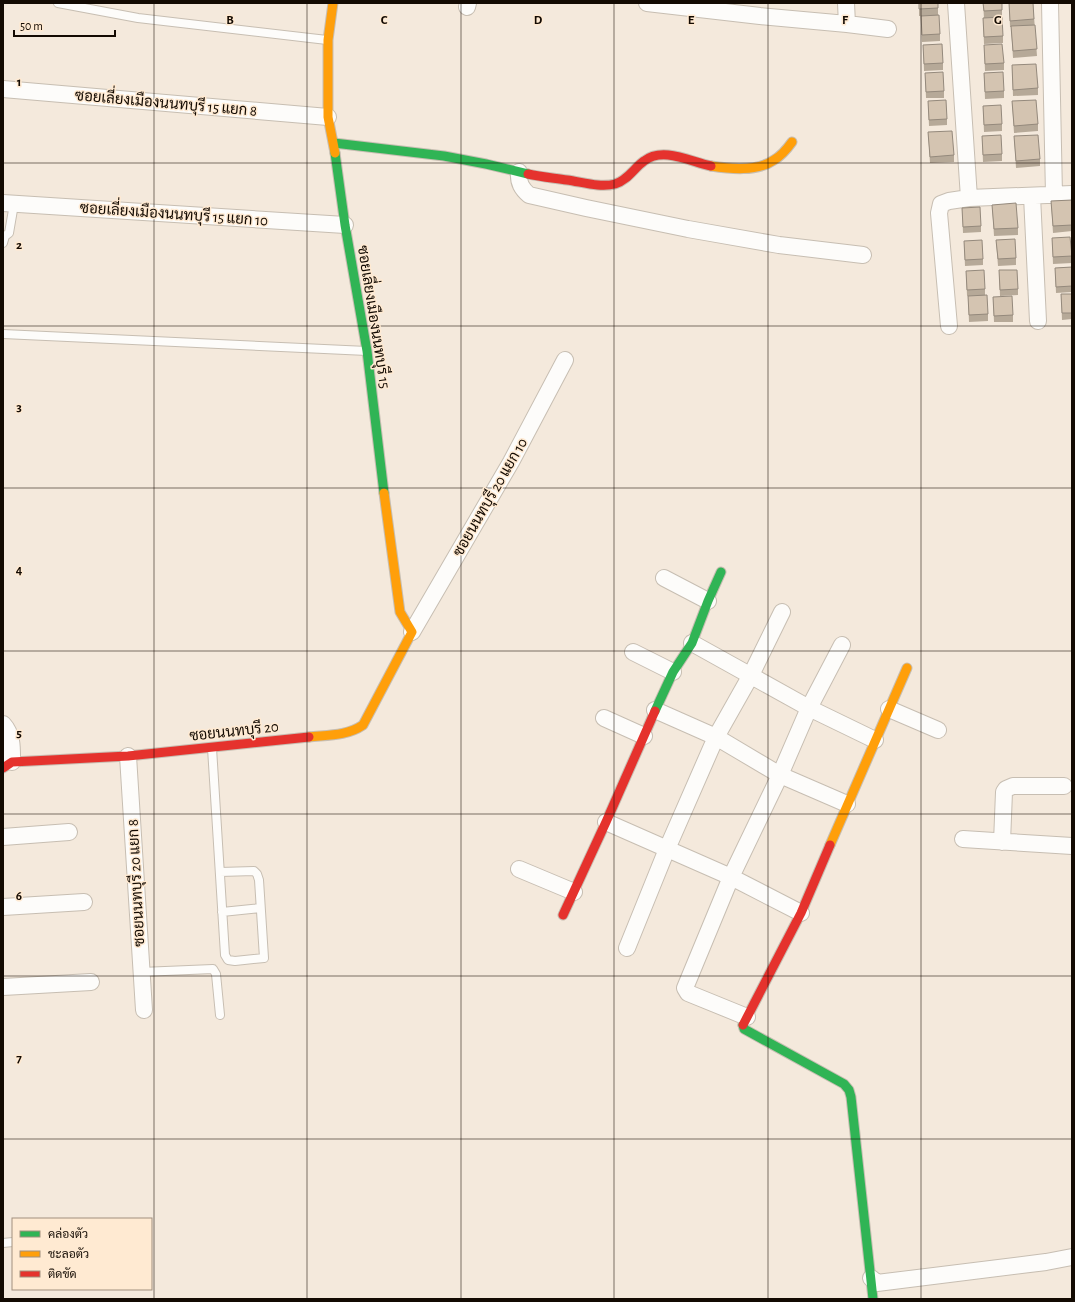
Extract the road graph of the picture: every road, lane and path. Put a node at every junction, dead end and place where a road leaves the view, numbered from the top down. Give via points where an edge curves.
1 (58, 3) edge
2 (333, 3) edge
3 (647, 3) edge
4 (846, 3) edge
5 (956, 3) edge
6 (1050, 3) edge
7 (665, 4) edge
8 (760, 10) edge
9 (847, 24) junction
10 (888, 29) dead end
11 (328, 40) junction
12 (3, 89) edge
13 (328, 117) junction
14 (792, 142) dead end
15 (334, 143) junction
16 (519, 172) junction
17 (1072, 194) edge
18 (1054, 195) junction
19 (1032, 196) junction
20 (969, 198) junction
21 (8, 204) edge
22 (345, 225) junction
23 (3, 243) edge
24 (863, 256) dead end
25 (1038, 321) dead end
26 (949, 326) dead end
27 (3, 334) edge
28 (367, 351) junction
29 (565, 360) dead end
30 (721, 572) dead end
31 (664, 578) dead end
32 (708, 601) junction
33 (782, 612) dead end
34 (412, 632) junction
35 (692, 643) junction
36 (842, 645) dead end
37 (633, 652) dead end
38 (908, 668) dead end
39 (673, 672) junction
40 (751, 675) junction
41 (809, 708) junction
42 (889, 709) junction
43 (655, 710) junction
44 (604, 718) dead end
45 (3, 724) edge
46 (938, 730) dead end
47 (644, 736) junction
48 (716, 737) junction
49 (875, 740) junction
50 (212, 748) junction
51 (128, 756) junction
52 (7, 765) edge
53 (780, 775) junction
54 (1064, 786) dead end
55 (846, 804) junction
56 (606, 822) junction
57 (69, 832) dead end
58 (3, 837) edge
59 (963, 839) dead end
60 (1002, 842) junction
61 (1072, 846) edge
62 (667, 849) junction
63 (519, 869) dead end
64 (220, 872) junction
65 (731, 877) junction
66 (574, 892) junction
67 (84, 902) dead end
68 (3, 907) edge
69 (260, 908) junction
70 (222, 912) junction
71 (801, 913) junction
72 (563, 915) dead end
73 (627, 948) dead end
74 (141, 972) junction
75 (91, 982) dead end
76 (3, 987) edge
77 (144, 1010) dead end
78 (220, 1015) dead end
79 (747, 1017) junction
80 (1072, 1257) edge
81 (871, 1278) junction
82 (874, 1299) edge

1 - 11 lane via 138,18
2 - 11 street, ซอยเลี่ยงเมืองนนทบุรี 15
3 - 7 street
4 - 9 street
5 - 20 street
6 - 18 street
7 - 8 street
8 - 9 street
9 - 10 street
11 - 13 street, ซอยเลี่ยงเมืองนนทบุรี 15
12 - 13 street, ซอยเลี่ยงเมืองนนทบุรี 15 แยก 8
13 - 15 street, ซอยเลี่ยงเมืองนนทบุรี 15
14 - 16 street via 771,163 739,168 710,166 656,155 643,161 624,180 608,185
15 - 16 street via 398,149
15 - 22 street, ซอยเลี่ยงเมืองนนทบุรี 15
16 - 24 street via 523,190 529,195 688,229
17 - 18 street
18 - 19 street
19 - 20 street
19 - 25 street
20 - 26 street via 945,202 939,208
21 - 22 street, ซอยเลี่ยงเมืองนนทบุรี 15 แยก 10
21 - 23 lane via 9,232
22 - 28 street, ซอยเลี่ยงเมืองนนทบุรี 15
27 - 28 lane
28 - 34 street, ซอยเลี่ยงเมืองนนทบุรี 15 via 400,612
29 - 34 street, ซอยนนทบุรี 20 แยก 10 via 511,462
30 - 32 street
31 - 32 street
32 - 35 street
33 - 40 street
34 - 50 street, ซอยนนทบุรี 20 via 363,726 346,733
35 - 39 street
35 - 40 street
36 - 41 street
37 - 39 street
38 - 42 street
39 - 43 street
40 - 41 street
40 - 48 street
41 - 49 street
41 - 53 street
42 - 46 street
42 - 49 street
43 - 47 street
43 - 48 street
44 - 47 street
45 - 52 street via 12,743
47 - 56 street
48 - 53 street
48 - 62 street
49 - 55 street
50 - 51 street, ซอยนนทบุรี 20
50 - 64 lane
51 - 52 street, ซอยนนทบุรี 20
51 - 74 street, ซอยนนทบุรี 20 แยก 8
53 - 55 street
53 - 65 street
54 - 60 street via 1013,786 1006,789
55 - 71 street
56 - 62 street
56 - 66 street
57 - 58 street
59 - 60 street
60 - 61 street
62 - 65 street
62 - 73 street
63 - 66 street
64 - 69 lane via 254,871 259,880
64 - 70 lane
65 - 71 street
65 - 79 street via 685,988 688,993
66 - 72 street
67 - 68 street
69 - 70 lane
69 - 70 lane via 264,955 261,959 228,960 225,955
71 - 79 street
74 - 77 street, ซอยนนทบุรี 20 แยก 8
74 - 78 lane via 213,969 216,974
75 - 76 street
79 - 81 street via 744,1029 844,1084 849,1090
80 - 81 street via 877,1283
81 - 82 street

